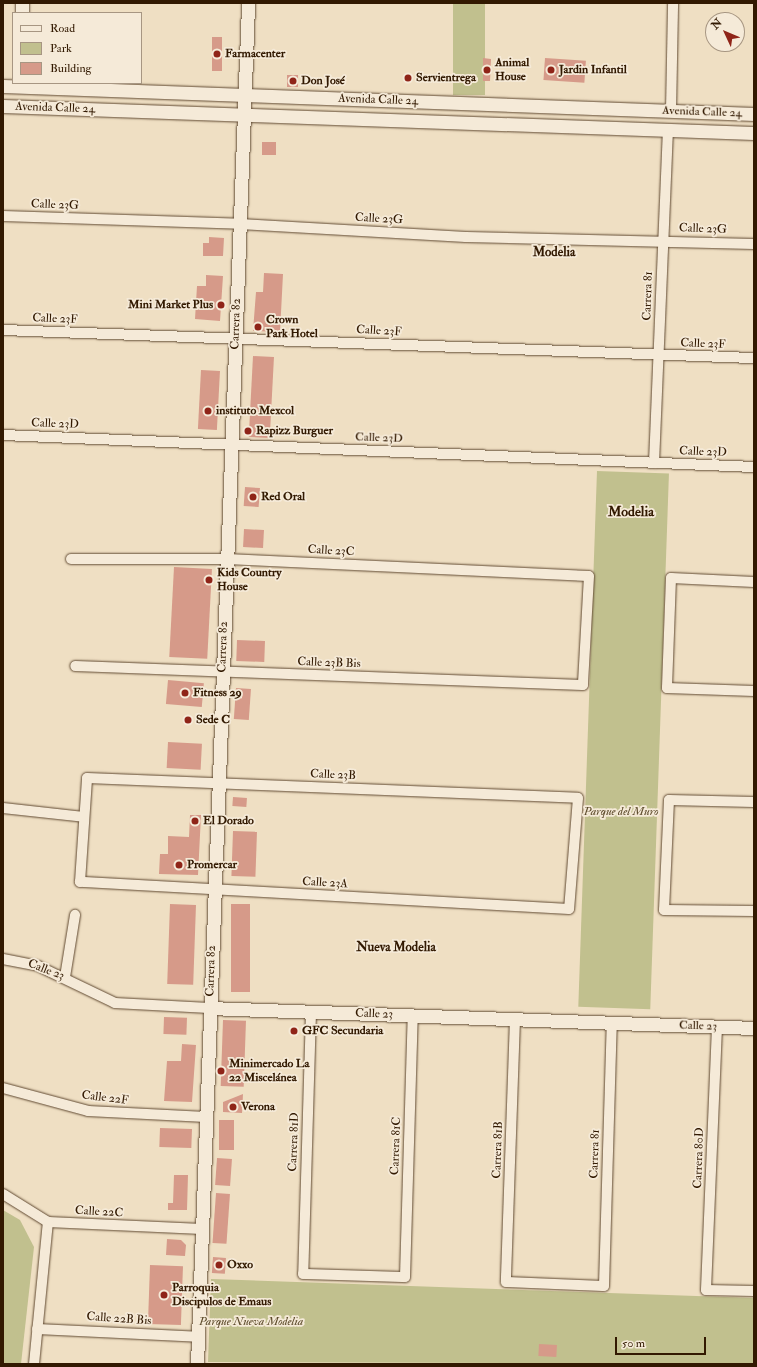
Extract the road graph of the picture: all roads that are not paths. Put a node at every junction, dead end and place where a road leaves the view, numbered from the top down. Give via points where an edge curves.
1 (248, 3) edge
2 (673, 3) edge
3 (20, 85) edge
4 (3, 86) edge
5 (244, 96) junction
6 (3, 106) edge
7 (671, 111) junction
8 (754, 114) edge
9 (244, 115) junction
10 (668, 130) junction
11 (754, 133) edge
12 (3, 216) edge
13 (240, 224) junction
14 (663, 241) junction
15 (754, 244) edge
16 (3, 330) edge
17 (235, 338) junction
18 (658, 356) junction
19 (754, 358) edge
20 (3, 435) edge
21 (231, 445) junction
22 (654, 463) junction
23 (754, 467) edge
24 (70, 559) dead end
25 (227, 559) junction
26 (754, 582) edge
27 (75, 666) dead end
28 (222, 673) junction
29 (583, 685) joint
30 (754, 691) edge
31 (218, 784) junction
32 (754, 802) edge
33 (3, 808) edge
34 (84, 817) junction
35 (214, 890) junction
36 (569, 909) joint
37 (754, 911) edge
38 (75, 915) dead end
39 (3, 959) edge
40 (65, 978) junction
41 (209, 1008) junction
42 (311, 1012) junction
43 (413, 1015) junction
44 (515, 1019) junction
45 (612, 1023) junction
46 (717, 1027) junction
47 (754, 1028) edge
48 (3, 1088) edge
49 (206, 1117) junction
50 (3, 1194) edge
51 (48, 1222) junction
52 (202, 1229) junction
53 (405, 1277) joint
54 (604, 1286) joint
55 (754, 1291) edge
56 (38, 1329) junction
57 (198, 1337) junction
58 (34, 1364) edge
59 (197, 1364) edge

1 - 5 street, Carrera 82
2 - 7 street
3 - 4 street, Avenida Calle 24
3 - 5 street, Avenida Calle 24
5 - 7 street, Avenida Calle 24
5 - 9 street, Carrera 82
6 - 9 street, Avenida Calle 24
7 - 8 street, Avenida Calle 24
9 - 10 street, Avenida Calle 24
9 - 13 street, Carrera 82
10 - 11 street, Avenida Calle 24
10 - 14 street, Carrera 81
12 - 13 street, Calle 23G
13 - 14 street, Calle 23G via 466,238
13 - 17 street, Carrera 82
14 - 15 street, Calle 23G
14 - 18 street, Carrera 81
16 - 17 street, Calle 23F
17 - 18 street, Calle 23F
17 - 21 street, Carrera 82
18 - 19 street, Calle 23F
18 - 22 street, Carrera 81
20 - 21 street, Calle 23D
21 - 22 street, Calle 23D
21 - 25 street, Carrera 82
22 - 23 street, Calle 23D
24 - 25 street, Calle 23C
25 - 28 street, Carrera 82
25 - 29 street, Calle 23C via 589,576
26 - 30 street via 671,578 667,688
27 - 28 street, Calle 23B Bis
28 - 29 street, Calle 23B Bis
28 - 31 street, Carrera 82
31 - 34 street, Calle 23B via 87,778
31 - 35 street, Carrera 82
31 - 36 street, Calle 23B via 578,798
32 - 37 street via 669,800 664,910
33 - 34 street
34 - 35 street, Calle 23A via 80,882
35 - 36 street, Calle 23A
35 - 41 street, Carrera 82
38 - 40 street
39 - 40 street, Calle 23 via 21,961
40 - 41 street, Calle 23 via 115,1003
41 - 42 street, Calle 23
41 - 49 street, Carrera 82
42 - 43 street, Calle 23
42 - 53 street, Carrera 81D via 303,1274
43 - 44 street, Calle 23
43 - 53 street, Carrera 81C
44 - 45 street, Calle 23
44 - 54 street, Carrera 81B via 506,1282
45 - 46 street, Calle 23
45 - 54 street, Carrera 81
46 - 47 street, Calle 23
46 - 55 street, Carrera 80D via 706,1290
48 - 49 street, Calle 22F via 88,1111
49 - 52 street, Carrera 82
50 - 51 street, Calle 22C
51 - 52 street, Calle 22C
51 - 56 street
52 - 57 street, Carrera 82
56 - 57 street, Calle 22B Bis
56 - 58 street
57 - 59 street, Carrera 82

